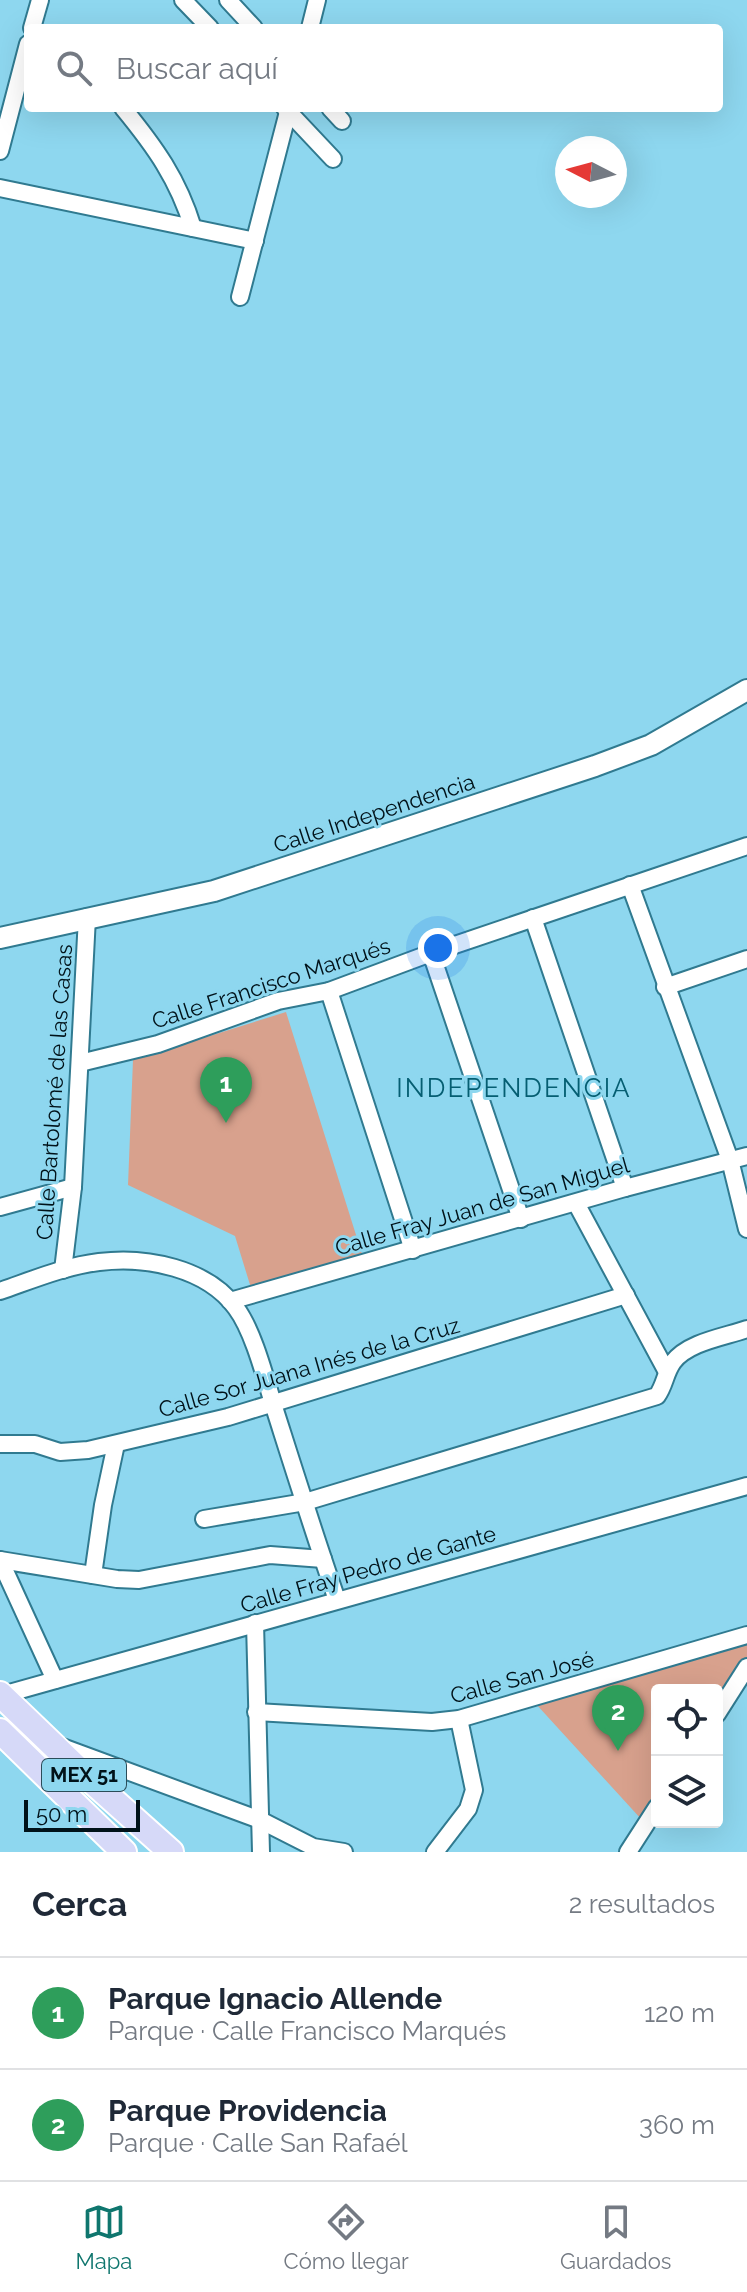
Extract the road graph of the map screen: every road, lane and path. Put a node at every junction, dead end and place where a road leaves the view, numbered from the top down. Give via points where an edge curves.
1 (40, 0) edge
2 (183, 0) edge
3 (228, 0) edge
4 (317, 0) edge
5 (33, 24) edge
6 (206, 24) edge
7 (250, 24) edge
8 (311, 24) edge
9 (24, 59) edge
10 (126, 112) edge
11 (287, 112) edge
12 (291, 112) edge
13 (334, 112) edge
14 (342, 121) dead end
15 (0, 151) edge
16 (333, 159) dead end
17 (0, 188) edge
18 (193, 228) junction
19 (255, 241) junction
20 (240, 297) dead end
21 (747, 690) edge
22 (747, 846) edge
23 (630, 885) junction
24 (87, 917) junction
25 (533, 918) junction
26 (0, 938) edge
27 (431, 953) junction
28 (747, 959) edge
29 (665, 987) junction
30 (329, 991) junction
31 (80, 1063) junction
32 (739, 1158) edge
33 (73, 1187) junction
34 (625, 1188) junction
35 (576, 1203) junction
36 (0, 1207) edge
37 (521, 1219) junction
38 (747, 1229) edge
39 (413, 1250) junction
40 (63, 1270) junction
41 (0, 1291) edge
42 (626, 1295) junction
43 (230, 1301) junction
44 (747, 1329) edge
45 (667, 1372) junction
46 (273, 1405) junction
47 (0, 1444) edge
48 (116, 1444) junction
49 (747, 1486) edge
50 (305, 1502) junction
51 (204, 1519) dead end
52 (323, 1559) junction
53 (0, 1560) edge
54 (93, 1575) junction
55 (337, 1600) junction
56 (255, 1623) junction
57 (747, 1635) edge
58 (747, 1667) edge
59 (55, 1680) junction
60 (1, 1694) edge
61 (723, 1705) edge
62 (256, 1712) junction
63 (459, 1719) junction
64 (0, 1731) edge
65 (51, 1743) junction
66 (651, 1816) edge
67 (260, 1820) junction
68 (124, 1852) edge
69 (171, 1852) edge
70 (261, 1852) edge
71 (344, 1852) edge
72 (435, 1852) edge
73 (628, 1852) edge

1 - 5 street
2 - 6 street
3 - 7 street
4 - 8 street
9 - 15 street
10 - 18 street via 163,160 183,195
11 - 19 street
12 - 16 street
13 - 14 street
17 - 18 street
18 - 19 street
19 - 20 street
21 - 24 street, Calle Independencia via 651,745 595,766 214,891
22 - 23 street, Calle Francisco Marqués
23 - 25 street, Calle Francisco Marqués
23 - 29 street
24 - 26 street, Calle Independencia
24 - 31 street, Calle Bartolomé de las Casas
25 - 27 street, Calle Francisco Marqués
25 - 34 street
27 - 30 street, Calle Francisco Marqués
27 - 37 street
28 - 29 street
29 - 32 street
30 - 31 street, Calle Francisco Marqués via 278,1001 158,1044
30 - 39 street
31 - 33 street, Calle Bartolomé de las Casas
32 - 34 street, Calle Fray Juan de San Miguel
32 - 38 street
33 - 36 street
33 - 40 street, Calle Bartolomé de las Casas
34 - 35 street, Calle Fray Juan de San Miguel
35 - 37 street, Calle Fray Juan de San Miguel
35 - 42 street
37 - 39 street, Calle Fray Juan de San Miguel
39 - 43 street, Calle Fray Juan de San Miguel
40 - 41 street
40 - 43 street via 100,1261 153,1263 214,1284
42 - 45 street
42 - 46 street, Calle Sor Juana Inés de la Cruz
43 - 46 street via 256,1350
44 - 45 street via 685,1351
45 - 50 street via 657,1396
46 - 48 street, Calle Sor Juana Inés de la Cruz
46 - 50 street
47 - 48 street, Calle Sor Juana Inés de la Cruz via 35,1444 60,1452
48 - 54 street
49 - 55 street, Calle Fray Pedro de Gante
50 - 51 street
50 - 52 street
52 - 54 street via 270,1555 139,1580
52 - 55 street
53 - 54 street
53 - 59 street
55 - 56 street, Calle Fray Pedro de Gante
56 - 59 street, Calle Fray Pedro de Gante
56 - 62 street
57 - 63 street, Calle San José
58 - 61 street
59 - 60 street, Calle Fray Pedro de Gante
60 - 65 main road, MEX 51
62 - 63 street, Calle San José
62 - 67 street
63 - 72 street via 474,1790 468,1809
64 - 68 main road, MEX 51
65 - 67 street
65 - 69 main road, MEX 51
66 - 73 street
67 - 70 street
67 - 71 street via 313,1847

